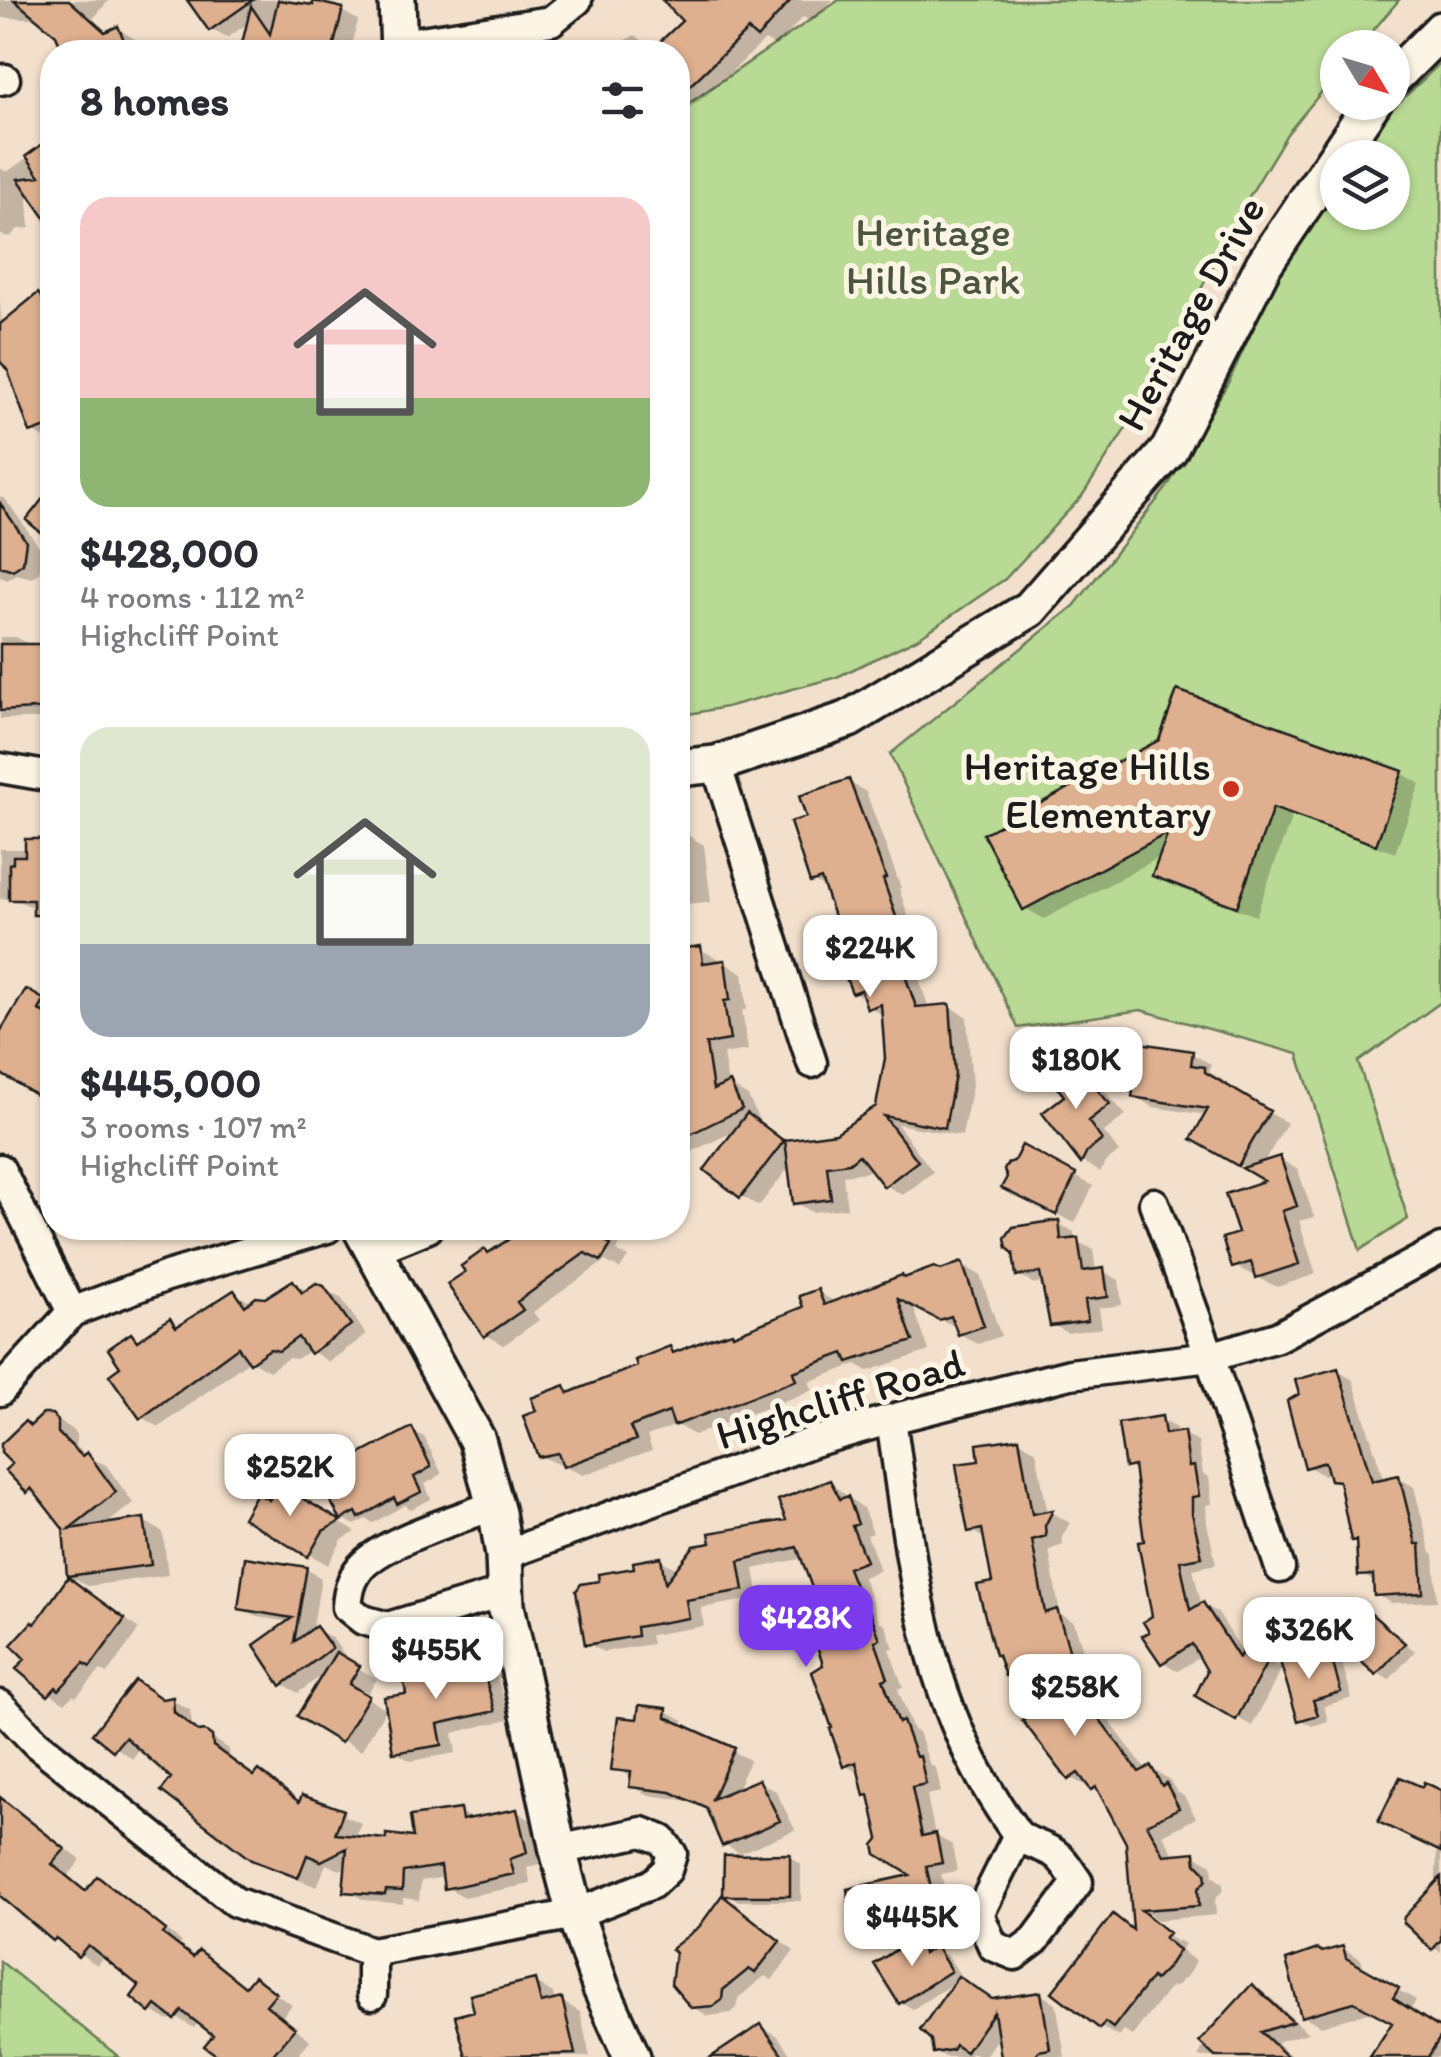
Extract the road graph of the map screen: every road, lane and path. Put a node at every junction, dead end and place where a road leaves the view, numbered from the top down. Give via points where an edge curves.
1 (397, 0) edge
2 (576, 0) edge
3 (1441, 30) edge
4 (400, 40) edge
5 (444, 40) edge
6 (1410, 61) edge
7 (1360, 120) edge
8 (716, 764) junction
9 (690, 767) edge
10 (0, 768) edge
11 (40, 776) edge
12 (812, 1063) dead end
13 (0, 1169) edge
14 (1154, 1203) dead end
15 (286, 1240) edge
16 (369, 1240) edge
17 (1441, 1250) edge
18 (72, 1312) junction
19 (1210, 1356) junction
20 (0, 1392) edge
21 (891, 1419) junction
22 (494, 1506) junction
23 (504, 1555) junction
24 (1280, 1568) dead end
25 (506, 1592) junction
26 (0, 1704) edge
27 (1018, 1835) dead end
28 (558, 1850) junction
29 (575, 1914) junction
30 (372, 1952) junction
31 (372, 1995) dead end
32 (632, 2057) edge

1 - 4 street
2 - 5 street via 550,21
3 - 6 street
7 - 8 street, Heritage Drive via 1264,264 1169,450 1030,609 849,719
8 - 9 street, Heritage Drive
8 - 12 street
10 - 11 street
13 - 18 street
14 - 19 street
15 - 18 street
16 - 22 street via 477,1440
17 - 19 street, Highcliff Road via 1276,1337
18 - 20 street
19 - 21 street, Highcliff Road via 1070,1374
19 - 24 street
21 - 23 street, Highcliff Road
21 - 27 street via 920,1614 938,1682 968,1752
22 - 23 street
22 - 25 street via 384,1549 362,1565 348,1588 347,1607 362,1620 388,1627
23 - 25 street
25 - 28 street
26 - 30 street via 36,1743 235,1902
28 - 29 street
28 - 29 street via 642,1832 662,1840 672,1854 652,1884
29 - 30 street
29 - 32 street
30 - 31 street

